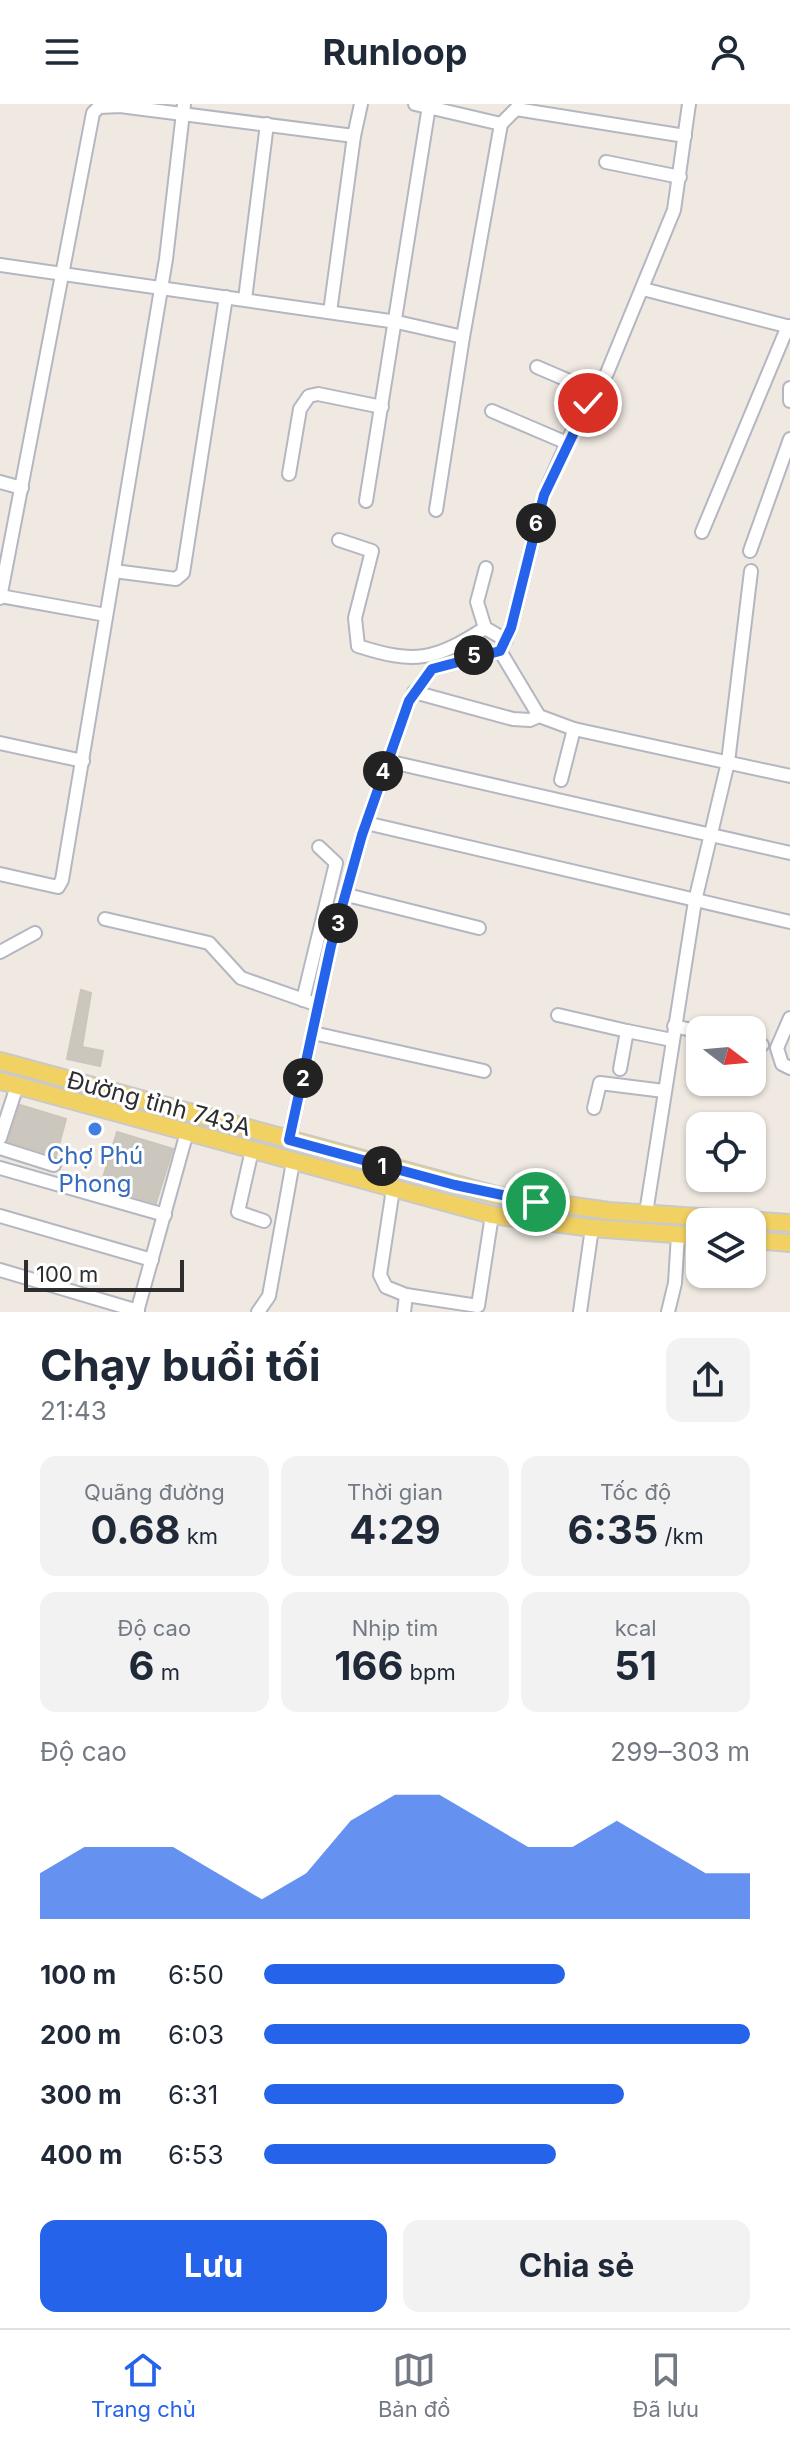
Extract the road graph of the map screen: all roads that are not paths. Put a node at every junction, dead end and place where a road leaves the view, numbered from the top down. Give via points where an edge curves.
1 (361, 104) edge
2 (415, 104) edge
3 (689, 104) edge
4 (429, 106) edge
5 (184, 109) edge
6 (267, 124) junction
7 (501, 124) junction
8 (354, 136) junction
9 (685, 136) junction
10 (606, 162) dead end
11 (680, 177) junction
12 (0, 265) edge
13 (64, 272) junction
14 (161, 286) junction
15 (643, 289) junction
16 (226, 297) junction
17 (245, 299) junction
18 (330, 312) junction
19 (397, 322) junction
20 (789, 327) edge
21 (463, 337) junction
22 (537, 367) dead end
23 (790, 388) edge
24 (595, 392) junction
25 (790, 401) edge
26 (382, 407) junction
27 (492, 411) dead end
28 (790, 439) edge
29 (567, 443) junction
30 (289, 474) dead end
31 (0, 482) edge
32 (22, 488) junction
33 (366, 501) dead end
34 (436, 510) dead end
35 (702, 532) dead end
36 (339, 540) dead end
37 (750, 551) dead end
38 (486, 568) dead end
39 (114, 571) junction
40 (751, 571) dead end
41 (0, 597) edge
42 (106, 615) junction
43 (485, 628) junction
44 (503, 645) junction
45 (414, 692) junction
46 (539, 716) junction
47 (574, 729) junction
48 (0, 743) edge
49 (83, 761) junction
50 (387, 761) junction
51 (728, 762) junction
52 (790, 776) edge
53 (561, 780) dead end
54 (366, 823) junction
55 (710, 835) junction
56 (319, 847) dead end
57 (790, 853) edge
58 (0, 874) edge
59 (347, 895) junction
60 (695, 901) junction
61 (105, 919) dead end
62 (790, 922) edge
63 (479, 928) dead end
64 (35, 933) dead end
65 (0, 952) edge
66 (303, 1000) junction
67 (318, 1005) junction
68 (558, 1015) dead end
69 (790, 1018) edge
70 (674, 1026) junction
71 (686, 1029) edge
72 (627, 1031) junction
73 (313, 1033) junction
74 (672, 1040) junction
75 (0, 1061) edge
76 (790, 1068) edge
77 (620, 1069) dead end
78 (484, 1071) dead end
79 (0, 1081) edge
80 (17, 1086) junction
81 (664, 1091) junction
82 (594, 1108) dead end
83 (187, 1132) junction
84 (0, 1138) edge
85 (289, 1140) junction
86 (0, 1148) edge
87 (252, 1150) junction
88 (293, 1162) junction
89 (54, 1165) dead end
90 (0, 1168) edge
91 (393, 1189) junction
92 (646, 1213) junction
93 (165, 1215) junction
94 (492, 1215) junction
95 (0, 1216) edge
96 (264, 1221) dead end
97 (790, 1223) edge
98 (592, 1228) junction
99 (678, 1235) junction
100 (686, 1235) edge
101 (766, 1241) edge
102 (790, 1243) edge
103 (152, 1260) junction
104 (0, 1270) edge
105 (406, 1295) junction
106 (478, 1309) edge
107 (138, 1312) edge
108 (258, 1312) edge
109 (404, 1312) edge
110 (580, 1312) edge
111 (668, 1312) edge

1 - 8 street
2 - 4 street
3 - 9 street
4 - 7 street
4 - 19 street
5 - 6 street
5 - 13 street via 104,105 93,113
5 - 14 street
6 - 8 street
6 - 17 street
7 - 9 street via 516,109
7 - 21 street
8 - 18 street
9 - 11 street
10 - 11 street
11 - 15 street via 674,210
12 - 13 street
13 - 14 street
13 - 32 street
14 - 16 street
14 - 39 street
15 - 20 street
15 - 24 street
16 - 17 street
16 - 39 street via 183,573 176,579
17 - 18 street
18 - 19 street
19 - 21 street
19 - 26 street
20 - 35 street
21 - 34 street
22 - 24 street
23 - 25 street
24 - 29 street
26 - 30 street via 309,396 300,409
26 - 33 street
27 - 29 street
28 - 37 street
29 - 44 street via 544,495
31 - 32 street
32 - 41 street
36 - 43 street via 372,551 355,618 358,646 413,660
38 - 43 street via 477,602
39 - 42 street
40 - 51 street
41 - 42 street
42 - 49 street
43 - 44 street
44 - 45 street via 432,669
44 - 46 street
45 - 46 street via 513,719
45 - 50 street
46 - 47 street
47 - 51 street
47 - 53 street
48 - 49 street
49 - 58 street via 58,887
50 - 54 street
50 - 55 street
51 - 52 street
51 - 55 street
54 - 59 street
54 - 60 street
55 - 57 street
55 - 60 street
56 - 66 street via 336,863
59 - 63 street
59 - 67 street
60 - 62 street
60 - 70 street
61 - 66 street via 209,943 241,978
64 - 65 street
66 - 67 street
67 - 73 street
68 - 72 street
69 - 76 street via 777,1048 782,1064
70 - 71 street
70 - 74 street
72 - 74 street
72 - 77 street
73 - 78 street
73 - 85 street
74 - 81 street
75 - 85 main road, Đường tỉnh 743A
79 - 80 main road, Đường tỉnh 743A
80 - 83 main road, Đường tỉnh 743A
80 - 84 street
81 - 82 street via 600,1083
81 - 92 street
83 - 87 main road, Đường tỉnh 743A
83 - 93 street
85 - 92 main road, Đường tỉnh 743A via 496,1195
86 - 89 street
87 - 88 main road, Đường tỉnh 743A
87 - 96 street via 238,1212
88 - 91 main road, Đường tỉnh 743A
88 - 108 street via 269,1296
90 - 93 street
91 - 94 main road, Đường tỉnh 743A
91 - 105 street via 380,1275 386,1287
92 - 97 main road, Đường tỉnh 743A
93 - 103 street
94 - 98 main road, Đường tỉnh 743A
94 - 106 street
95 - 103 street
98 - 99 main road, Đường tỉnh 743A
98 - 110 street
99 - 100 main road, Đường tỉnh 743A
99 - 111 street
101 - 102 main road
103 - 107 street
104 - 107 street
105 - 106 street
105 - 109 street

